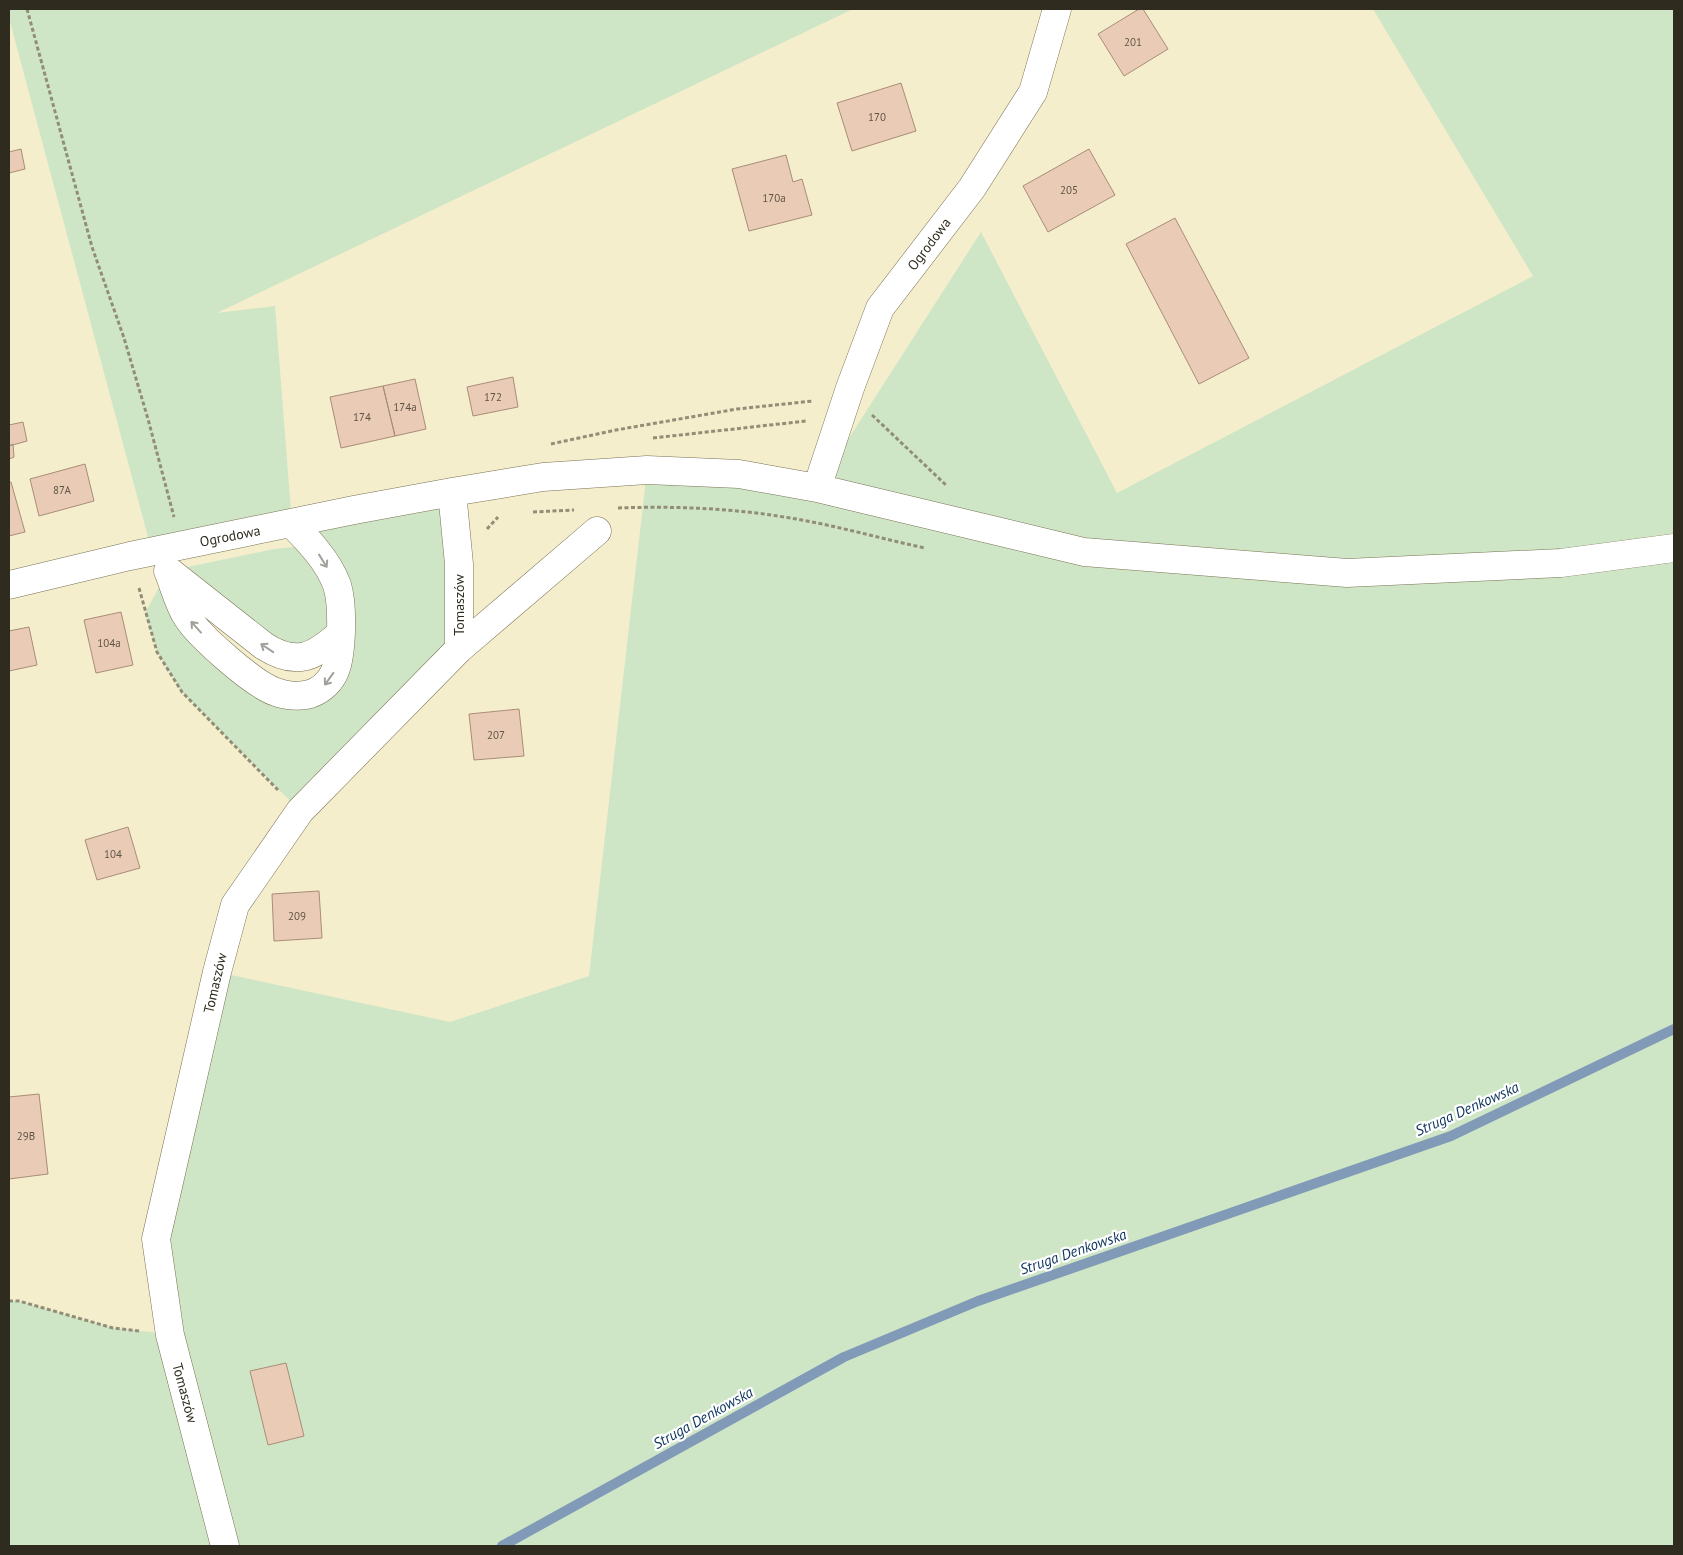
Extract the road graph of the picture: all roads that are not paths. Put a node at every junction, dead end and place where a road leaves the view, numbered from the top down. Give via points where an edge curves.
1 (1057, 9) edge
2 (817, 488) junction
3 (452, 492) junction
4 (596, 517) road end
5 (292, 524) junction
6 (1674, 548) edge
7 (160, 562) junction
8 (9, 585) edge
9 (341, 633) junction
10 (459, 649) junction
11 (225, 1546) edge

1 - 2 street, Ogrodowa via 1033,92 972,188 880,308
2 - 3 street, Ogrodowa via 739,474 647,470 543,477
2 - 6 street, Ogrodowa via 1084,552 1347,573 1561,563
3 - 5 street, Ogrodowa
3 - 10 street, Tomaszów via 458,564
4 - 10 street
5 - 7 street, Ogrodowa via 182,546
5 -> 9 street via 313,545 337,585
7 - 8 street, Ogrodowa
9 -> 7 street via 310,656 287,657 276,653
9 -> 7 street via 337,664 322,688 293,696 276,692 218,651 187,617
10 - 11 street, Tomaszów via 300,811 234,905 156,1239 170,1334

